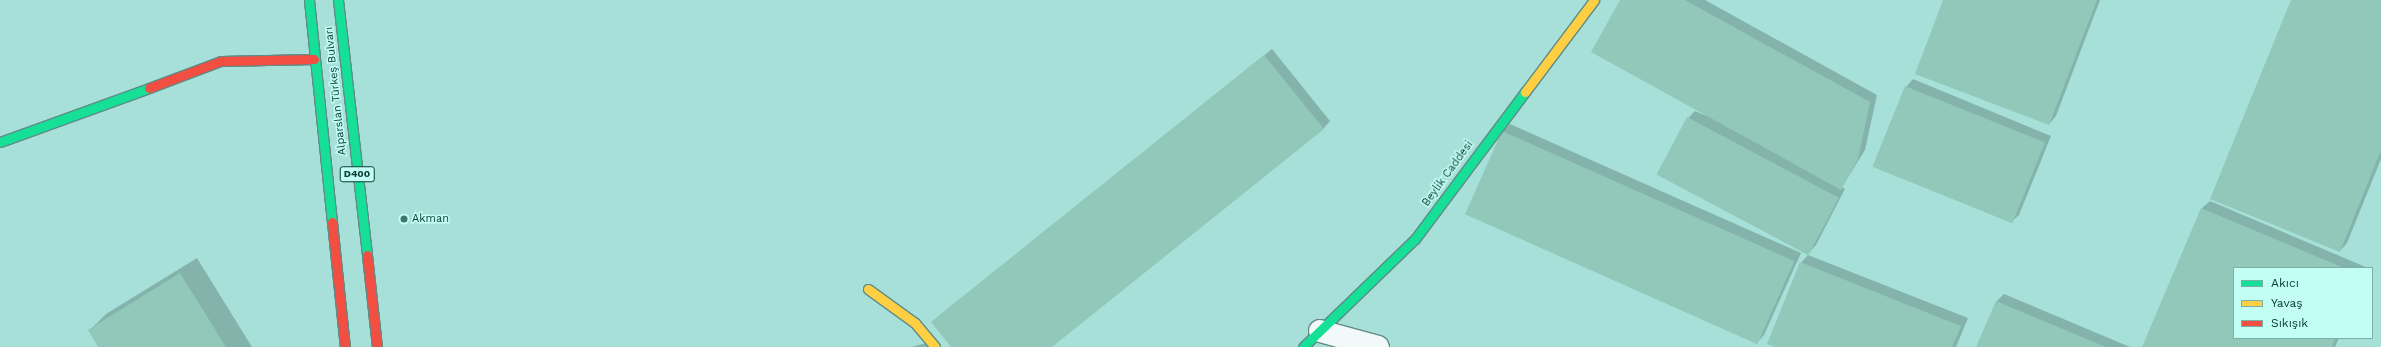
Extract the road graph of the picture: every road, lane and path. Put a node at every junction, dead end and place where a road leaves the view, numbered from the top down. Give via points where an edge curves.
1 (309, 0) edge
2 (338, 0) edge
3 (1594, 0) edge
4 (314, 59) junction
5 (0, 142) edge
6 (868, 289) dead end
7 (1320, 331) junction
8 (345, 347) edge
9 (377, 347) edge
10 (935, 347) edge
11 (1303, 347) edge
12 (1378, 347) edge

1 - 4 street, Alparslan Türkeş Bulvarı / D400
2 - 9 street, Alparslan Türkeş Bulvarı / D400
3 - 7 street, Beylik Caddesi via 1415,239
4 - 5 street via 221,61
4 - 8 street, Alparslan Türkeş Bulvarı / D400
6 - 10 street via 915,323
7 - 11 street, Beylik Caddesi
7 - 12 street

